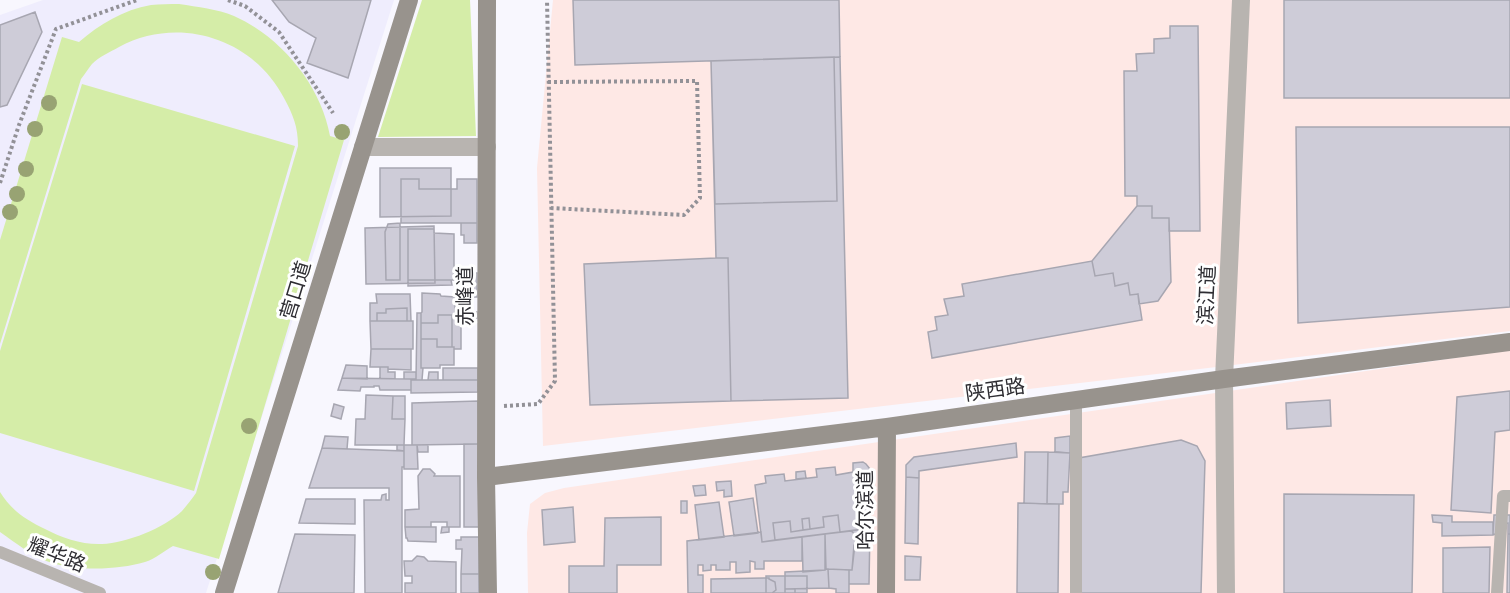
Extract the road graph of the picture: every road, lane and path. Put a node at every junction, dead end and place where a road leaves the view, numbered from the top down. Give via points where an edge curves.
1 (137, 0) edge
2 (228, 0) edge
3 (409, 0) edge
4 (487, 0) edge
5 (547, 0) edge
6 (1241, 0) edge
7 (548, 82) junction
8 (333, 113) dead end
9 (363, 147) junction
10 (487, 147) junction
11 (0, 183) edge
12 (551, 208) junction
13 (1510, 342) edge
14 (1224, 379) junction
15 (1076, 400) junction
16 (486, 407) junction
17 (887, 427) junction
18 (486, 477) junction
19 (1510, 496) edge
20 (0, 552) edge
21 (100, 593) edge
22 (224, 593) edge
23 (488, 593) edge
24 (886, 593) edge
25 (1076, 593) edge
26 (1226, 593) edge
27 (1497, 593) edge

1 - 11 path via 56,29
2 - 8 path via 246,6 279,32
3 - 9 street, 营口道
4 - 10 street, 赤峰道
5 - 7 path
6 - 14 street, 滨江道
7 - 12 path
7 - 12 path via 698,81 700,198 684,215
9 - 10 street
9 - 22 street, 营口道
10 - 16 street, 赤峰道
12 - 16 path via 555,381 538,404
13 - 14 street, 陕西路
14 - 15 street, 陕西路
14 - 26 street, 滨江道
15 - 17 street, 陕西路
15 - 25 lane
16 - 18 street, 赤峰道
17 - 18 street, 陕西路
17 - 24 street, 哈尔滨道
18 - 23 street, 赤峰道
19 - 27 lane via 1503,496
20 - 21 lane, 耀华路

